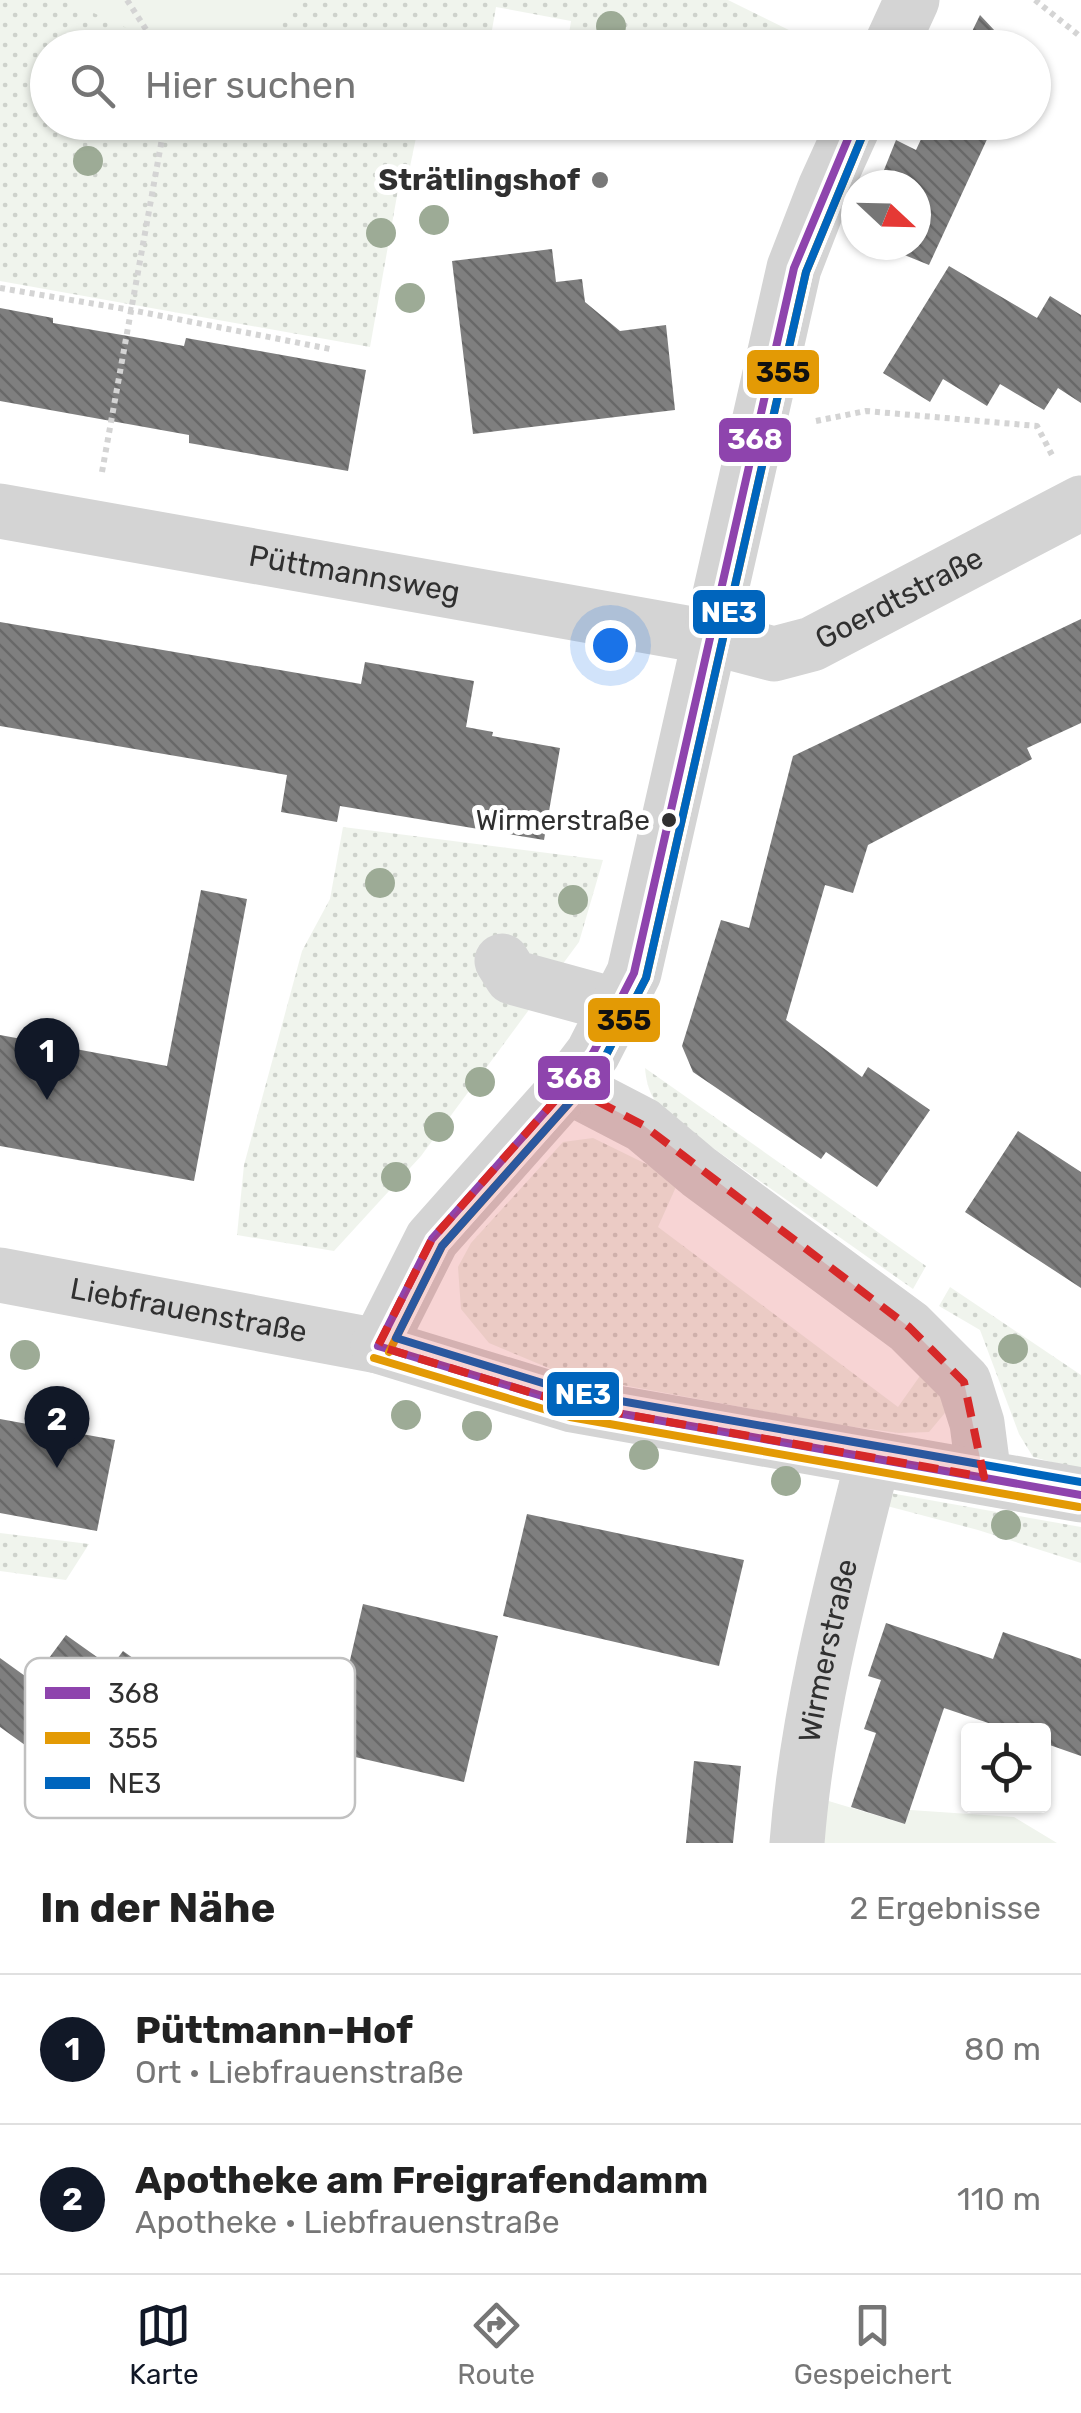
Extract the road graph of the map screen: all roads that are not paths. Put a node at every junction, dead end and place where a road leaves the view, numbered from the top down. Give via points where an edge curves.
1 (912, 0) edge
2 (898, 30) edge
3 (847, 140) edge
4 (1081, 503) edge
5 (0, 511) edge
6 (709, 637) junction
7 (502, 961) dead end
8 (618, 1006) junction
9 (568, 1086) junction
10 (0, 1275) edge
11 (378, 1346) junction
12 (873, 1460) junction
13 (984, 1477) junction
14 (1081, 1495) edge
15 (798, 1843) edge

1 - 2 street
3 - 6 street via 794,268
4 - 6 street, Goerdtstraße via 812,644 774,654
5 - 6 street, Püttmannsweg
6 - 8 street via 634,973
7 - 8 street via 512,977
8 - 9 street
9 - 11 street via 432,1240
9 - 13 street via 643,1125 909,1326 964,1382 978,1423
10 - 11 street, Liebfrauenstraße
11 - 12 street via 572,1405
12 - 13 street
12 - 15 street, Wirmerstraße via 840,1589
13 - 14 street

